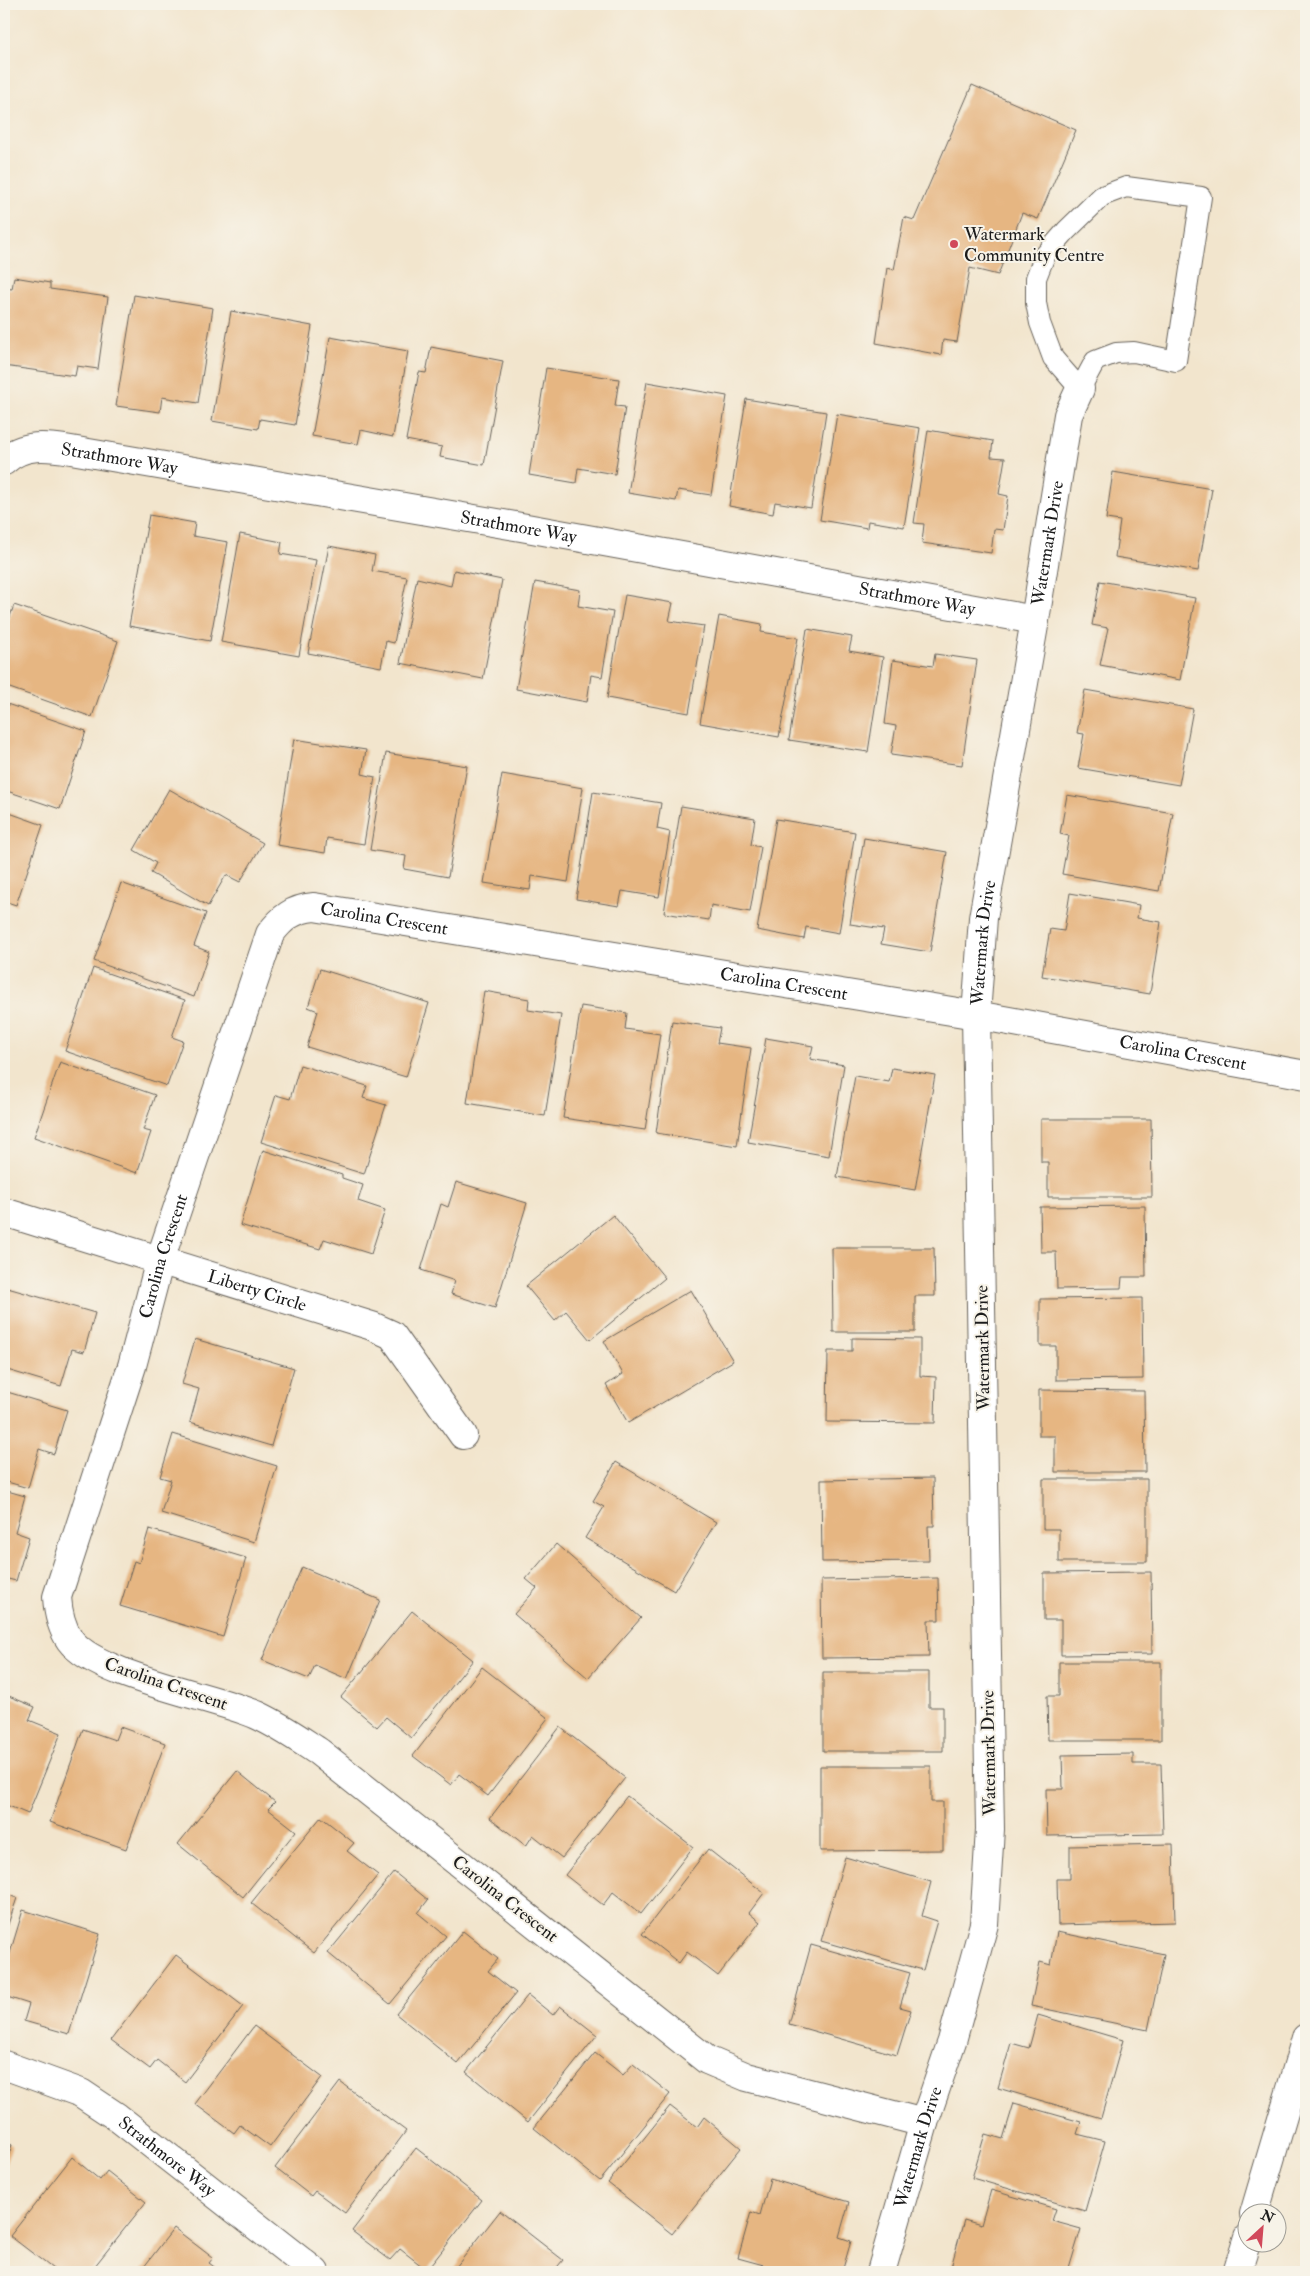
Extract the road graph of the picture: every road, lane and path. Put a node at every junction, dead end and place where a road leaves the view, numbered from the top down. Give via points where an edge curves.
1 (1080, 389) junction
2 (4, 462) edge
3 (1036, 620) junction
4 (976, 1015) junction
5 (1306, 1075) edge
6 (4, 1212) edge
7 (160, 1260) junction
8 (463, 1434) dead end
9 (1306, 2038) edge
10 (4, 2065) edge
11 (924, 2124) junction
12 (1257, 2204) edge
13 (1242, 2254) edge
14 (315, 2272) edge
15 (881, 2272) edge
16 (1237, 2272) edge

1 - 1 lane via 1095,361 1116,353 1134,352 1176,361 1201,198 1126,187 1102,196 1045,255 1036,278 1040,323 1053,358
1 - 3 street, Watermark Drive via 1068,415
2 - 3 street, Strathmore Way via 19,450 34,447 71,450
3 - 4 street, Watermark Drive via 983,918
4 - 5 street, Carolina Crescent
4 - 7 street, Carolina Crescent via 314,907 299,909 287,915 270,934
4 - 11 street, Watermark Drive via 990,1829 984,1924 952,2041
6 - 7 street, Liberty Circle
7 - 8 street, Liberty Circle via 392,1335
7 - 11 street, Carolina Crescent via 132,1366 57,1596 58,1613 70,1640 92,1657 120,1671 256,1715 319,1752 707,2060 747,2078
9 - 12 street
10 - 14 street, Strathmore Way via 80,2093 110,2112
11 - 15 street, Watermark Drive
13 - 16 street

